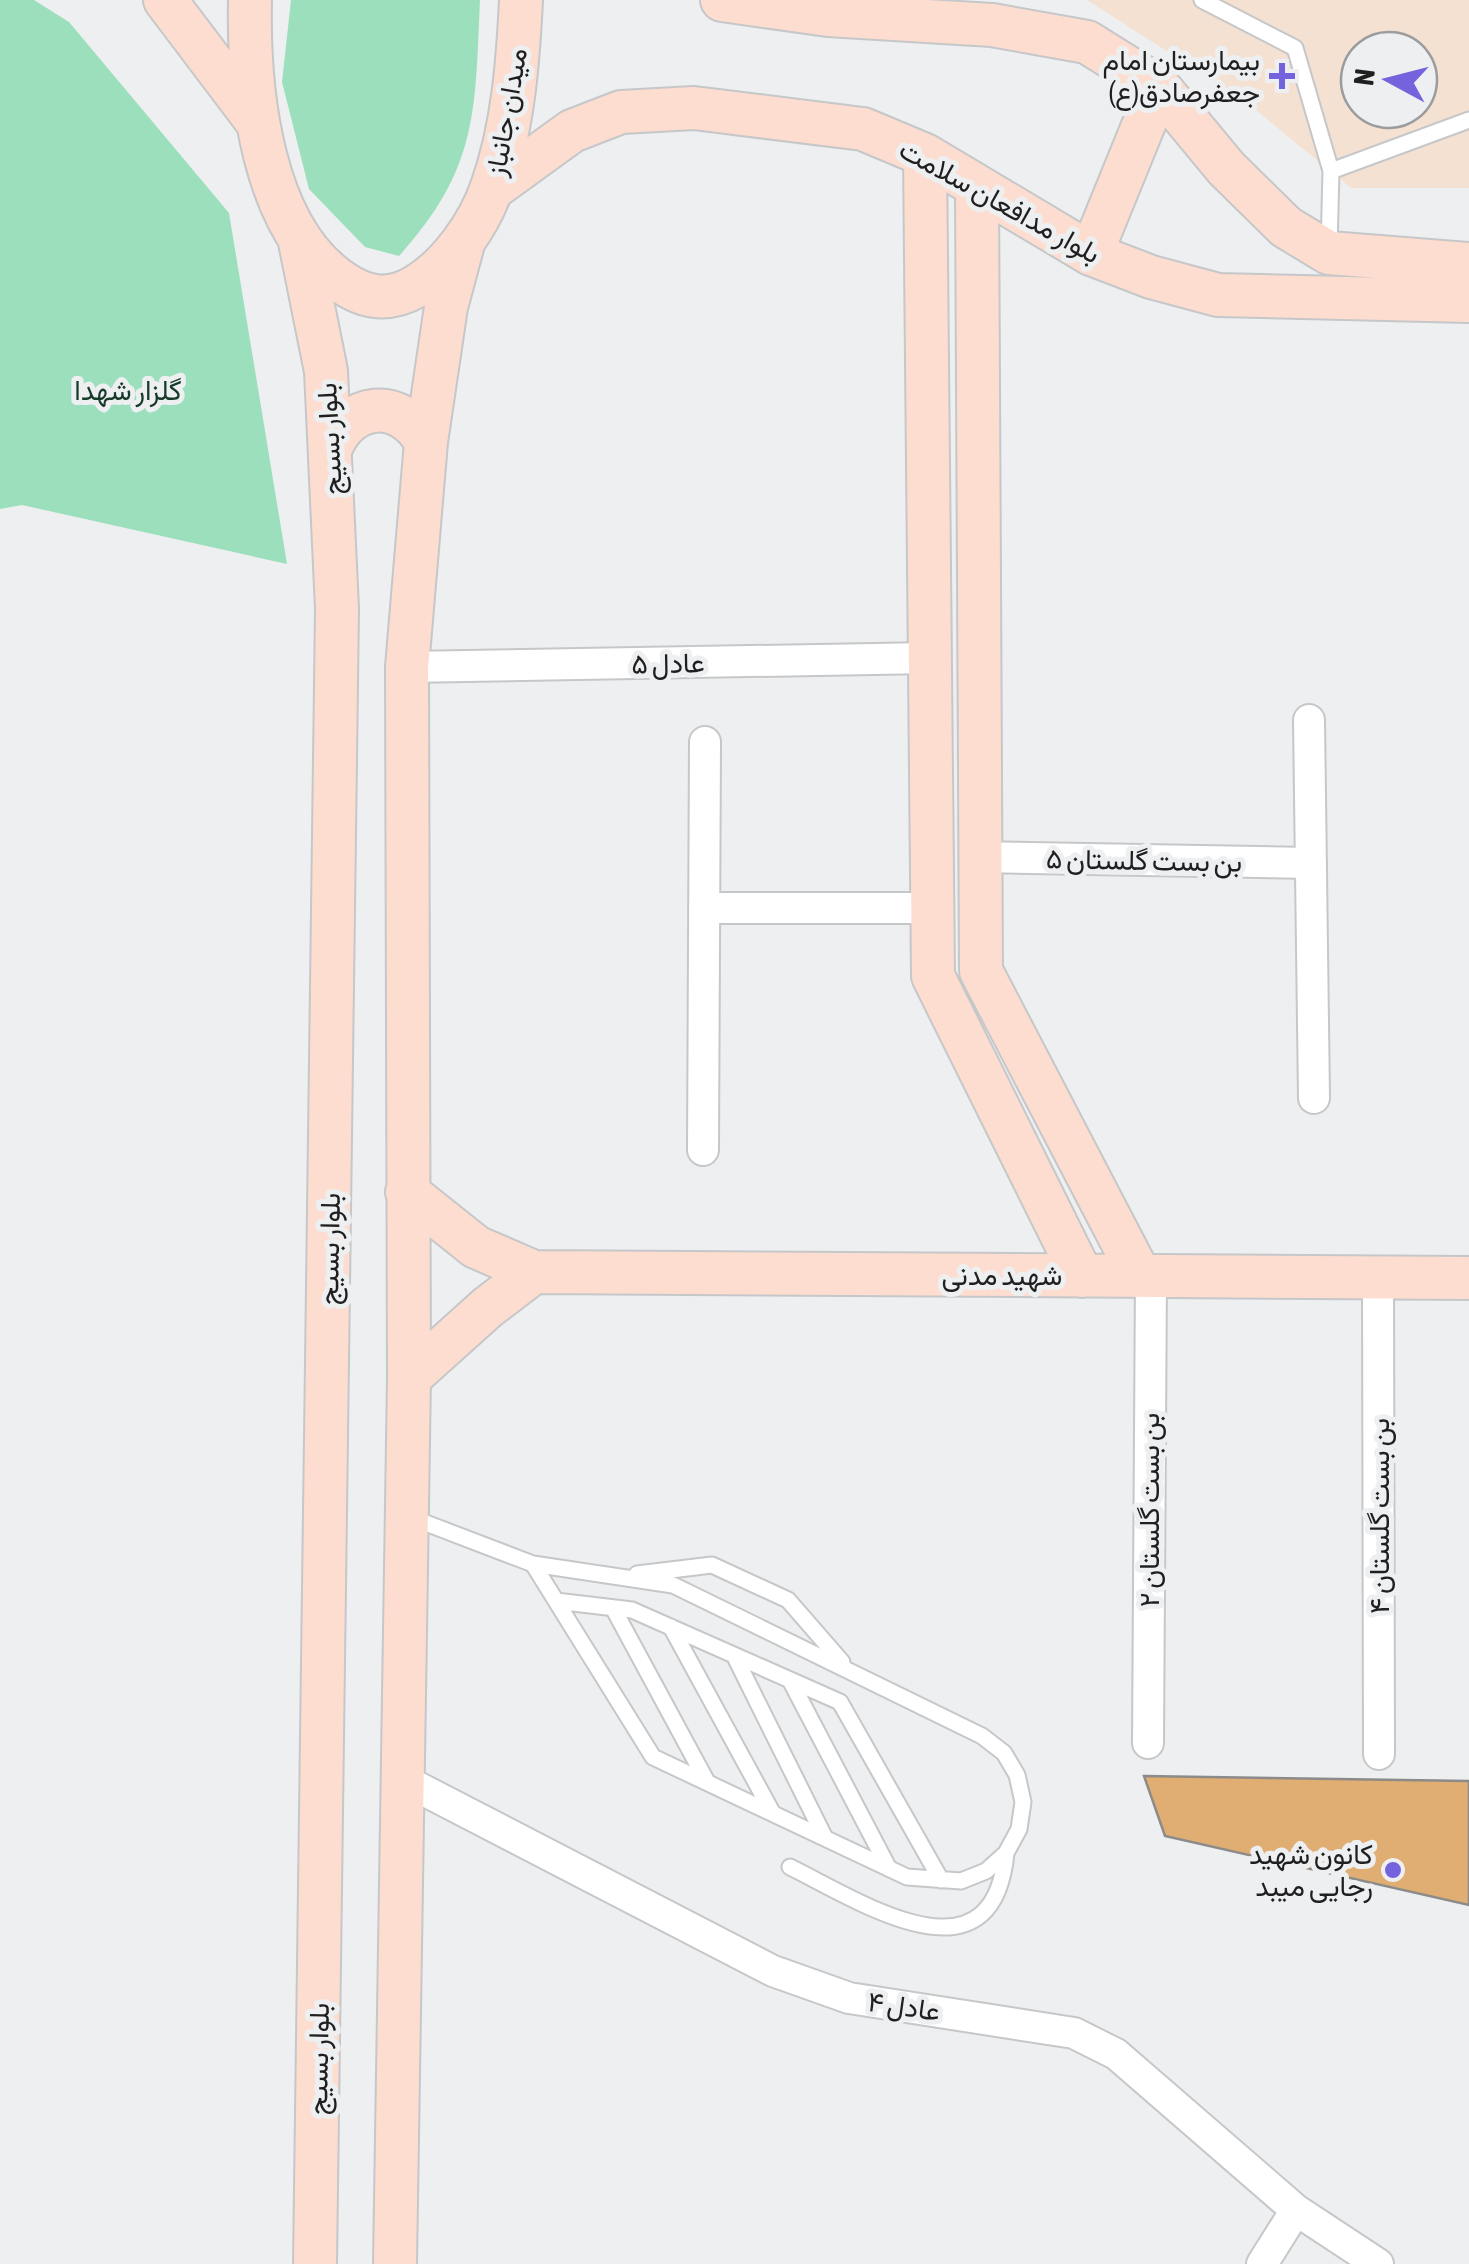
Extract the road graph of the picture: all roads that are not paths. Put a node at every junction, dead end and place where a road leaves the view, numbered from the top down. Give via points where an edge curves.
1 (165, 0) edge
2 (250, 0) edge
3 (521, 0) edge
4 (722, 0) edge
5 (1202, 0) edge
6 (1159, 87) junction
7 (1469, 120) edge
8 (257, 122) junction
9 (925, 155) junction
10 (1331, 171) junction
11 (977, 187) junction
12 (492, 190) junction
13 (299, 238) junction
14 (464, 240) junction
15 (1329, 253) junction
16 (1091, 254) junction
17 (1469, 264) edge
18 (1469, 301) edge
19 (426, 442) junction
20 (330, 450) junction
21 (930, 658) junction
22 (407, 667) junction
23 (1309, 720) dead end
24 (704, 742) dead end
25 (978, 857) junction
26 (1311, 863) junction
27 (704, 908) junction
28 (932, 908) junction
29 (1314, 1098) dead end
30 (702, 1150) dead end
31 (406, 1192) junction
32 (534, 1272) junction
33 (1082, 1276) junction
34 (1145, 1276) junction
35 (1378, 1278) junction
36 (1469, 1278) edge
37 (409, 1378) junction
38 (406, 1516) junction
39 (532, 1564) junction
40 (617, 1576) junction
41 (556, 1601) junction
42 (613, 1608) junction
43 (670, 1627) junction
44 (734, 1656) junction
45 (847, 1669) junction
46 (790, 1680) junction
47 (1148, 1744) dead end
48 (1380, 1754) dead end
49 (400, 1778) junction
50 (706, 1781) junction
51 (772, 1813) junction
52 (825, 1838) junction
53 (1006, 1852) junction
54 (790, 1866) dead end
55 (888, 1868) junction
56 (941, 1880) junction
57 (1296, 2210) junction
58 (316, 2264) edge
59 (395, 2264) edge
60 (1262, 2264) edge
61 (1378, 2264) edge

1 - 8 street
2 - 8 street, میدان جانباز
3 - 12 street, میدان جانباز via 508,125
4 - 6 street via 828,15 992,25 1087,42
5 - 10 lane via 1296,48
6 - 15 street via 1286,227
6 - 16 street
7 - 10 lane
8 - 13 street, میدان جانباز
9 - 11 street, بلوار مدافعان سلامت
9 - 12 street, بلوار مدافعان سلامت via 863,129 694,108 621,112 572,131
9 - 21 street
10 - 15 lane
11 - 16 street, بلوار مدافعان سلامت
11 - 25 street
12 - 14 street, میدان جانباز
13 - 14 street, میدان جانباز via 330,274 363,296 398,296 433,276
13 - 20 street, بلوار بسیج via 326,371
14 - 19 street via 446,307
15 - 17 street
16 - 18 street, بلوار مدافعان سلامت via 1218,295
19 - 20 street via 406,417 377,409 346,421
19 - 22 street
20 - 58 street, بلوار بسیج via 338,609
21 - 22 street, عادل ۵
21 - 28 street
22 - 31 street
23 - 26 street
24 - 27 street
25 - 26 street, بن بست گلستان ۵
25 - 34 street via 981,971
26 - 29 street
27 - 28 street
27 - 30 street
28 - 33 street via 933,976
31 - 32 street, شهید مدنی via 476,1247
31 - 37 street
32 - 33 street, شهید مدنی
32 - 37 street
33 - 34 street, شهید مدنی
34 - 35 street, شهید مدنی
34 - 47 street, بن بست گلستان ۲
35 - 36 street, شهید مدنی
35 - 48 street, بن بست گلستان ۴
37 - 38 street
38 - 39 lane
38 - 49 street
39 - 40 lane
39 - 41 lane
40 - 45 lane via 673,1585
40 - 45 lane via 712,1565 788,1600
41 - 42 lane
41 - 50 lane via 654,1756
42 - 43 lane
42 - 50 lane
43 - 44 lane
43 - 51 lane
44 - 46 lane
44 - 52 lane
45 - 53 lane via 1004,1753 1018,1775 1023,1802
46 - 55 lane
46 - 56 lane via 840,1702
49 - 57 street, عادل ۴ via 773,1970 849,1998 1074,2033 1116,2054
49 - 59 street
50 - 51 lane
51 - 52 lane
52 - 55 lane
53 - 54 lane via 994,1899 955,1927 931,1930
53 - 56 lane via 973,1876
55 - 56 lane
57 - 60 street
57 - 61 street, عادل ۴

